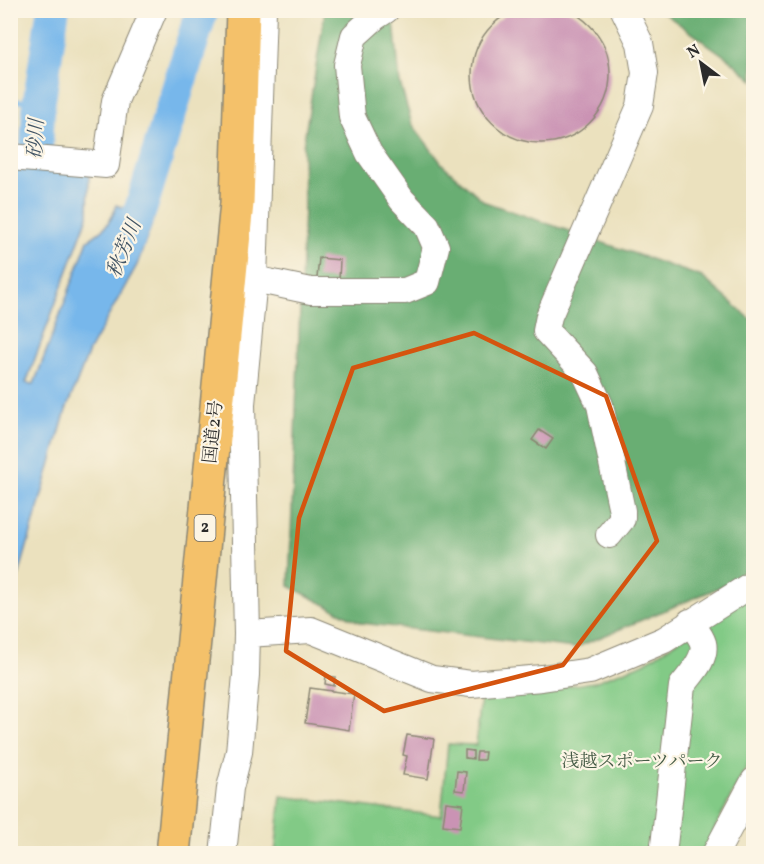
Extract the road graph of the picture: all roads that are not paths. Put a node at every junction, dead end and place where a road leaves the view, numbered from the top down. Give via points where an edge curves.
1 (154, 10) edge
2 (243, 10) edge
3 (263, 10) edge
4 (386, 10) edge
5 (624, 10) edge
6 (10, 157) edge
7 (247, 202) junction
8 (254, 279) junction
9 (609, 535) dead end
10 (753, 583) edge
11 (690, 622) junction
12 (247, 634) junction
13 (753, 781) edge
14 (173, 854) edge
15 (223, 854) edge
16 (663, 854) edge
17 (715, 854) edge

1 - 6 street via 114,101 106,165
2 - 7 highway, 国道2号 / 2
3 - 7 street
4 - 8 street via 354,36 347,65 352,117 369,153 402,200 427,226 436,247 427,282 405,291 311,291
5 - 9 street via 640,43 645,73 640,106 549,316 546,331 585,373 600,405 622,511 622,519
7 - 8 street
7 - 14 highway, 国道2号 / 2
8 - 12 street via 242,404
10 - 11 street
11 - 12 street via 664,640 590,671 471,684 432,679 310,630
11 - 16 street via 703,643 702,652 682,686
12 - 15 street via 239,752 230,788
13 - 17 street

